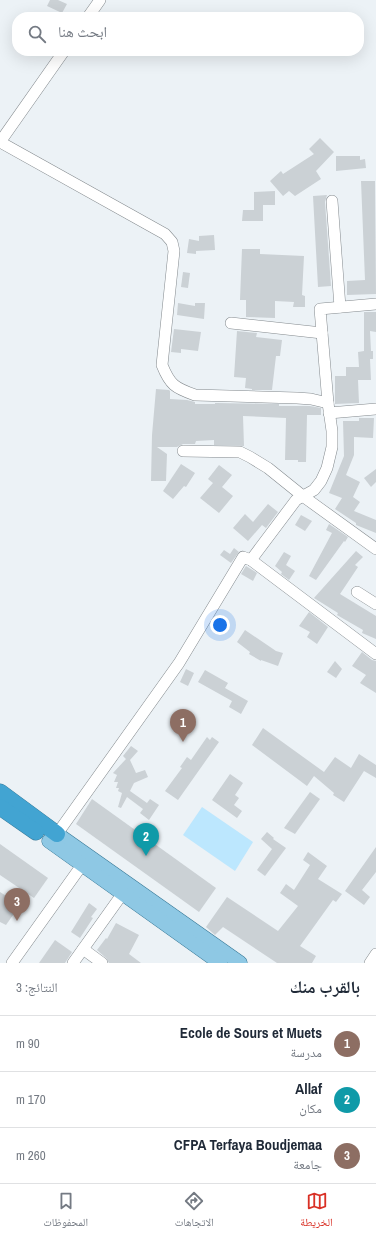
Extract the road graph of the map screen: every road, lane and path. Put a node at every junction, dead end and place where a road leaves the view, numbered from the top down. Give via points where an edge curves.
1 (100, 0) edge
2 (92, 12) edge
3 (60, 56) edge
4 (0, 142) edge
5 (332, 201) dead end
6 (376, 304) edge
7 (340, 307) junction
8 (230, 323) dead end
9 (322, 333) junction
10 (328, 408) junction
11 (376, 410) edge
12 (183, 451) dead end
13 (304, 497) junction
14 (376, 550) edge
15 (251, 560) junction
16 (357, 592) dead end
17 (376, 604) edge
18 (376, 654) edge
19 (0, 792) edge
20 (0, 807) edge
21 (53, 838) junction
22 (82, 864) junction
23 (123, 893) junction
24 (83, 949) junction
25 (376, 954) edge
26 (12, 963) edge
27 (73, 963) edge
28 (102, 963) edge
29 (220, 963) edge
30 (240, 963) edge
31 (370, 963) edge

1 - 2 street
3 - 4 street
4 - 10 street via 166,234 172,242 174,251 162,365 166,377 179,390 195,395 311,399
5 - 7 street
6 - 7 street
7 - 9 street via 320,309
8 - 9 street
9 - 10 street
10 - 11 street
10 - 13 street via 332,447 321,481
12 - 13 street via 240,452 268,468
13 - 14 street
13 - 15 street via 296,500
15 - 18 street
15 - 21 street via 243,557 179,663
16 - 17 street
19 - 21 highway
20 - 21 highway
21 - 22 main road
21 - 30 main road
22 - 23 main road
22 - 26 street
23 - 24 street
23 - 29 main road
24 - 27 street
24 - 28 street
25 - 31 street

